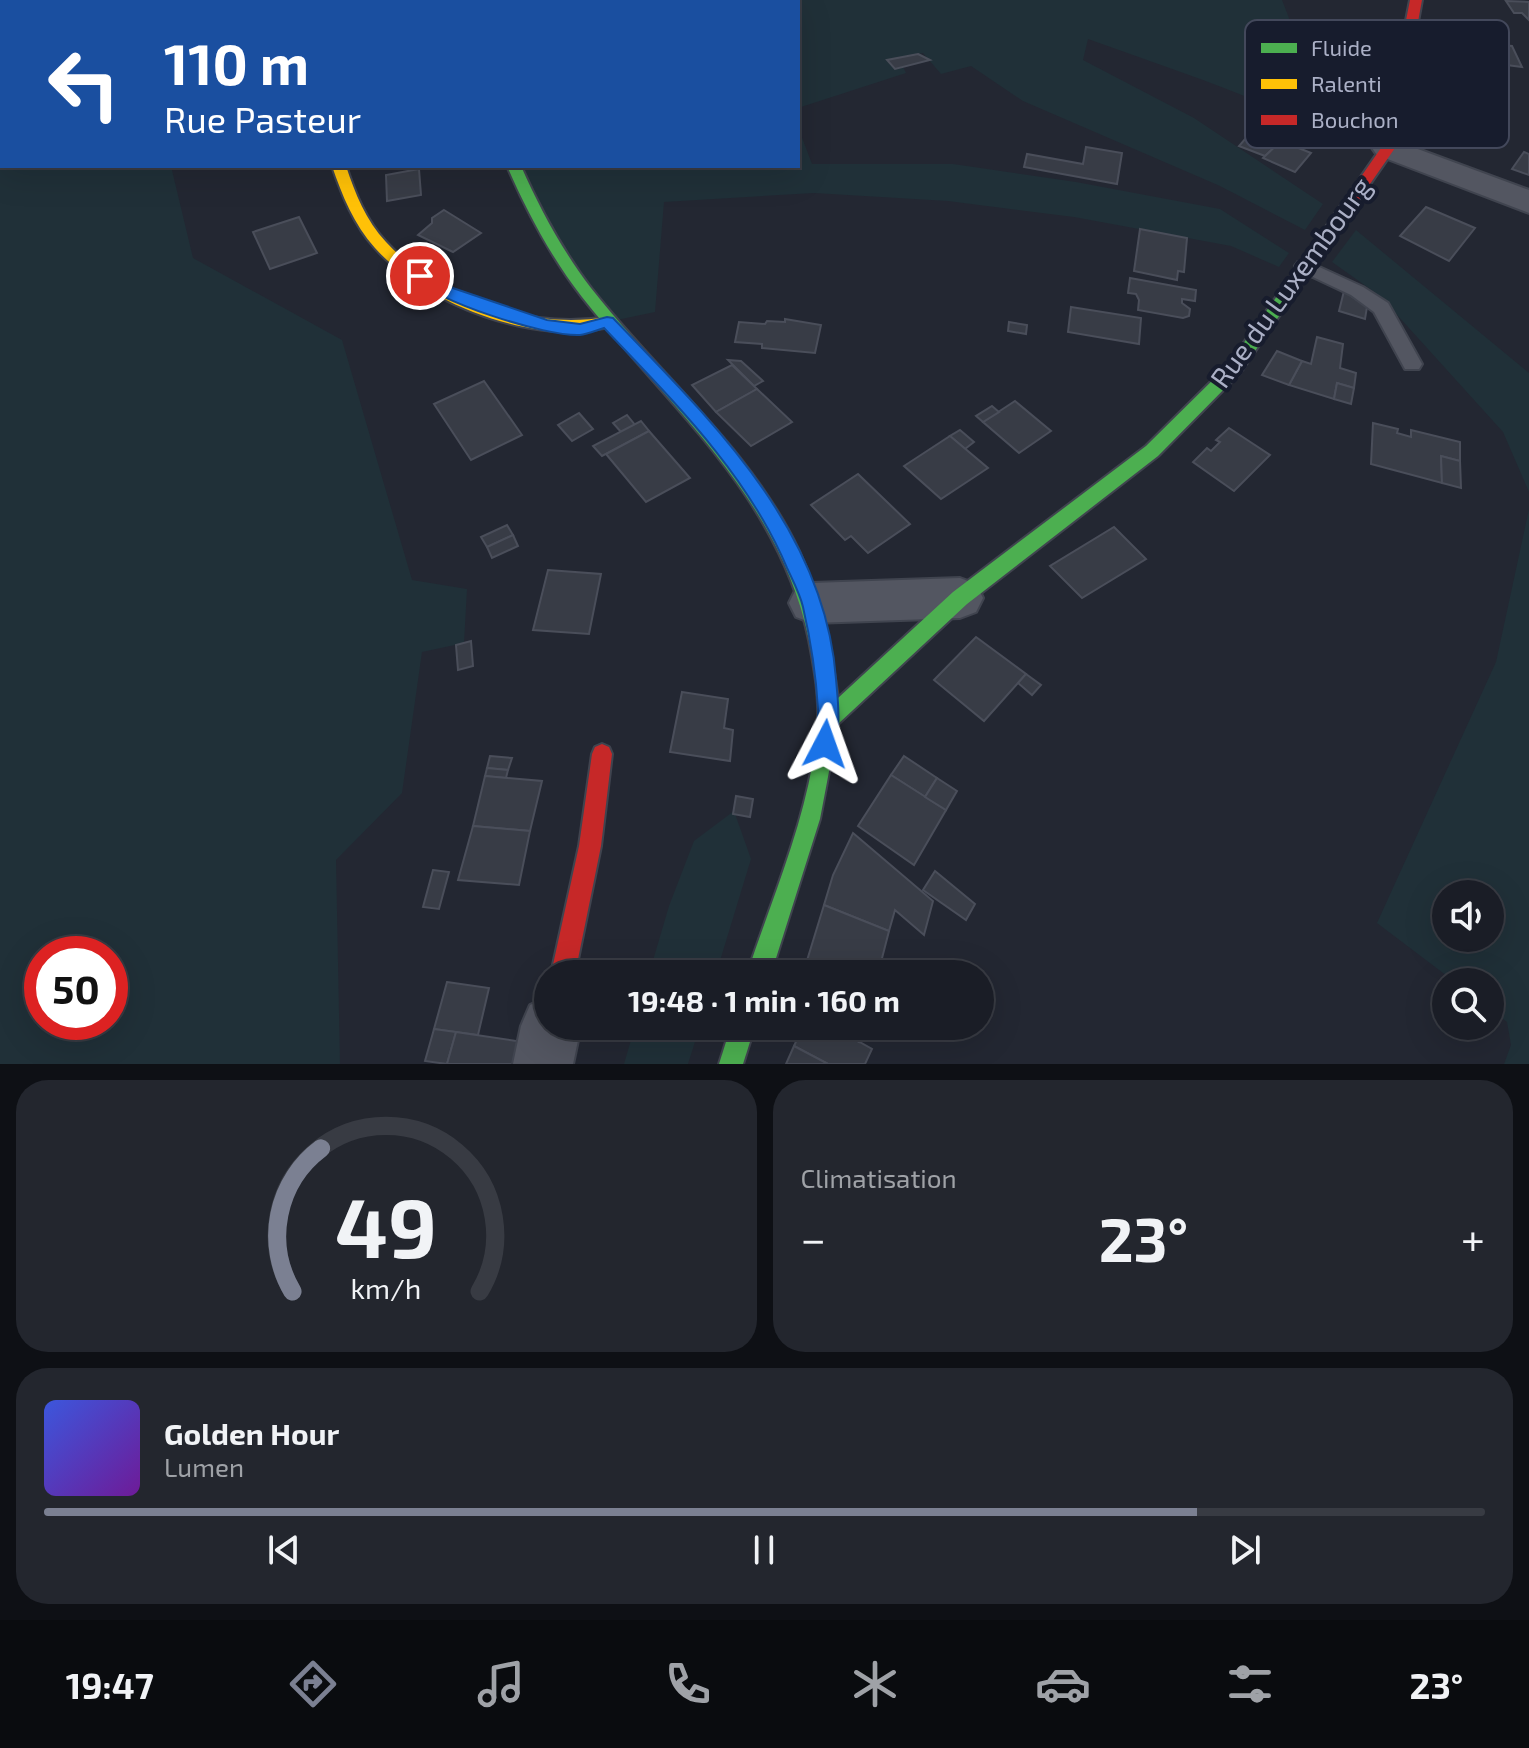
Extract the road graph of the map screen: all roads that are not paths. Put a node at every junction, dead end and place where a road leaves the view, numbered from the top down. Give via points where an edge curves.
1 (1416, 0) edge
2 (1412, 20) edge
3 (1388, 148) joint
4 (340, 168) edge
5 (515, 168) edge
6 (1529, 202) edge
7 (1304, 266) junction
8 (607, 322) junction
9 (1412, 364) dead end
10 (960, 598) junction
11 (812, 603) junction
12 (829, 719) junction
13 (602, 754) dead end
14 (566, 960) edge
15 (763, 960) edge
16 (548, 1040) edge
17 (739, 1040) edge
18 (543, 1064) edge
19 (731, 1064) edge

1 - 2 street, Rue du Luxembourg
3 - 6 street
3 - 7 street, Rue du Luxembourg
4 - 8 street via 348,197 383,249 438,289 547,326 580,329
5 - 8 street via 566,268
7 - 9 lane via 1381,308
7 - 10 street, Rue du Luxembourg via 1234,369 1152,451
8 - 11 street via 710,429 745,475 782,533
10 - 11 street
10 - 12 street, Rue du Luxembourg
11 - 12 street via 825,662
12 - 15 street via 821,769
13 - 14 street via 590,846
16 - 18 street
17 - 19 street

